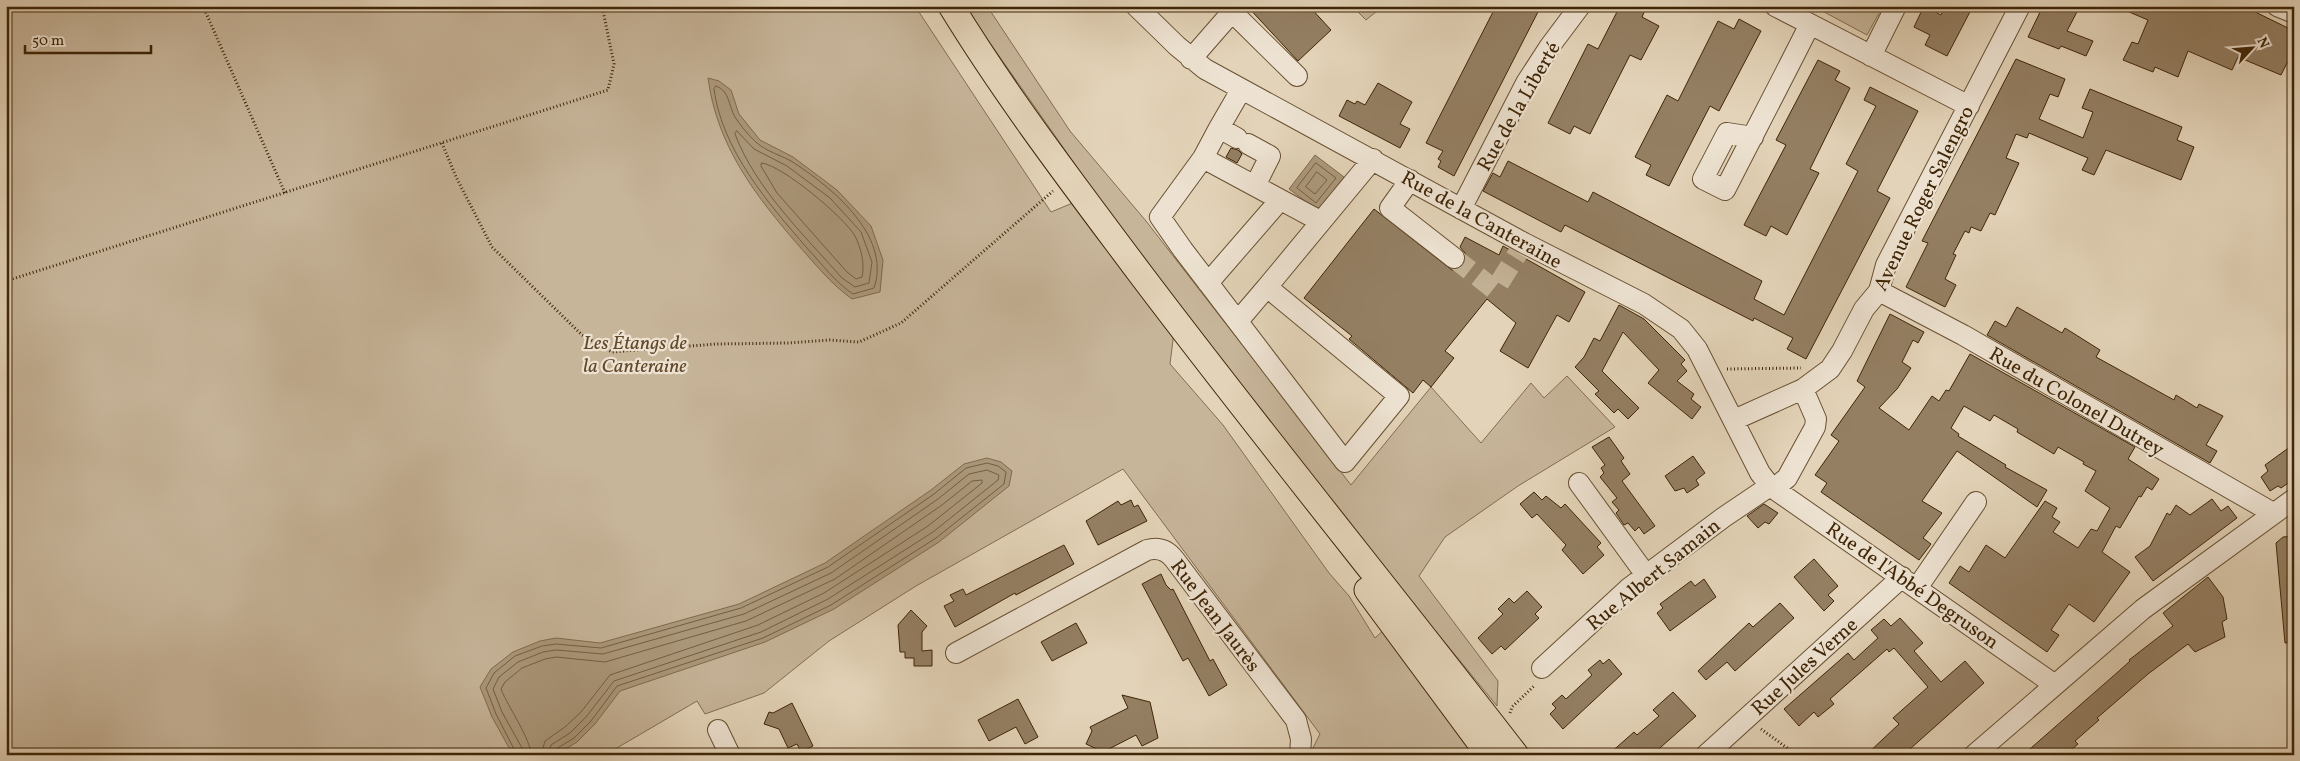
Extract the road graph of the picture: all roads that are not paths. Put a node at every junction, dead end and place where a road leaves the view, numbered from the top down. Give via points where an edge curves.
1 (951, 6) edge
2 (1136, 6) edge
3 (1580, 6) edge
4 (1775, 6) edge
5 (1896, 6) edge
6 (2020, 6) edge
7 (2277, 6) edge
8 (1229, 9) edge
9 (2294, 14) edge
10 (1810, 24) junction
11 (1871, 56) junction
12 (1191, 59) junction
13 (1297, 76) dead end
14 (1241, 90) junction
15 (1969, 106) junction
16 (1752, 136) dead end
17 (1235, 137) junction
18 (1203, 158) junction
19 (1372, 159) junction
20 (1410, 180) junction
21 (1255, 186) junction
22 (1280, 200) junction
23 (1461, 208) junction
24 (1320, 221) junction
25 (1454, 258) tunnel mouth
26 (1208, 283) junction
27 (1267, 287) junction
28 (1879, 291) junction
29 (1238, 321) junction
30 (1803, 389) junction
31 (1233, 396) junction
32 (1734, 420) junction
33 (1579, 483) dead end
34 (1771, 487) junction
35 (1976, 502) dead end
36 (2293, 502) edge
37 (2273, 513) junction
38 (1646, 575) junction
39 (1910, 582) junction
40 (956, 653) dead end
41 (1542, 668) dead end
42 (2054, 685) junction
43 (718, 730) dead end
44 (730, 755) edge
45 (1300, 755) edge
46 (1489, 755) edge
47 (1516, 755) edge
48 (1706, 755) edge
49 (1974, 755) edge

1 - 31 main road via 1000,82 1069,178
2 - 12 street, Rue de la Canteraine
3 - 23 street, Rue de la Liberté via 1526,83
4 - 10 street
5 - 11 street
6 - 15 street, Avenue Roger Salengro
7 - 9 street
8 - 12 street
8 - 13 street
10 - 11 street
10 - 16 street
11 - 15 street
12 - 14 street, Rue de la Canteraine
14 - 17 street
14 - 19 street, Rue de la Canteraine
15 - 28 street, Avenue Roger Salengro via 1886,265
17 - 18 street
17 - 21 street via 1270,156
18 - 21 street
18 - 26 street via 1160,216
19 - 20 street, Rue de la Canteraine
19 - 24 street
20 - 23 street, Rue de la Canteraine
20 - 25 street via 1390,208
21 - 22 street
22 - 24 street
22 - 26 street
23 - 32 street, Rue de la Canteraine via 1521,248 1666,318 1688,336
24 - 27 street
26 - 29 street
27 - 29 street
27 - 29 street via 1399,396 1345,462
28 - 30 street, Avenue Roger Salengro via 1864,309 1831,367
28 - 37 street, Rue du Colonel Dutrey via 1963,335
30 - 32 street, Avenue Roger Salengro
30 - 34 street, Rue Albert Samain via 1816,419 1815,426 1787,478
31 - 46 main road via 1368,590
31 - 47 main road
32 - 34 street, Rue de la Canteraine via 1760,473
33 - 38 street
34 - 38 street, Rue Albert Samain
34 - 39 street, Rue de l'Abbé Degruson
35 - 39 street, Rue Jules Verne
36 - 37 street
37 - 42 street via 2143,609
38 - 41 street, Rue Albert Samain
39 - 42 street, Rue de l'Abbé Degruson
39 - 48 street, Rue Jules Verne
40 - 45 street, Rue Jean Jaurès via 1147,550 1160,549 1174,559 1296,720 1300,732
42 - 49 street
43 - 44 street

